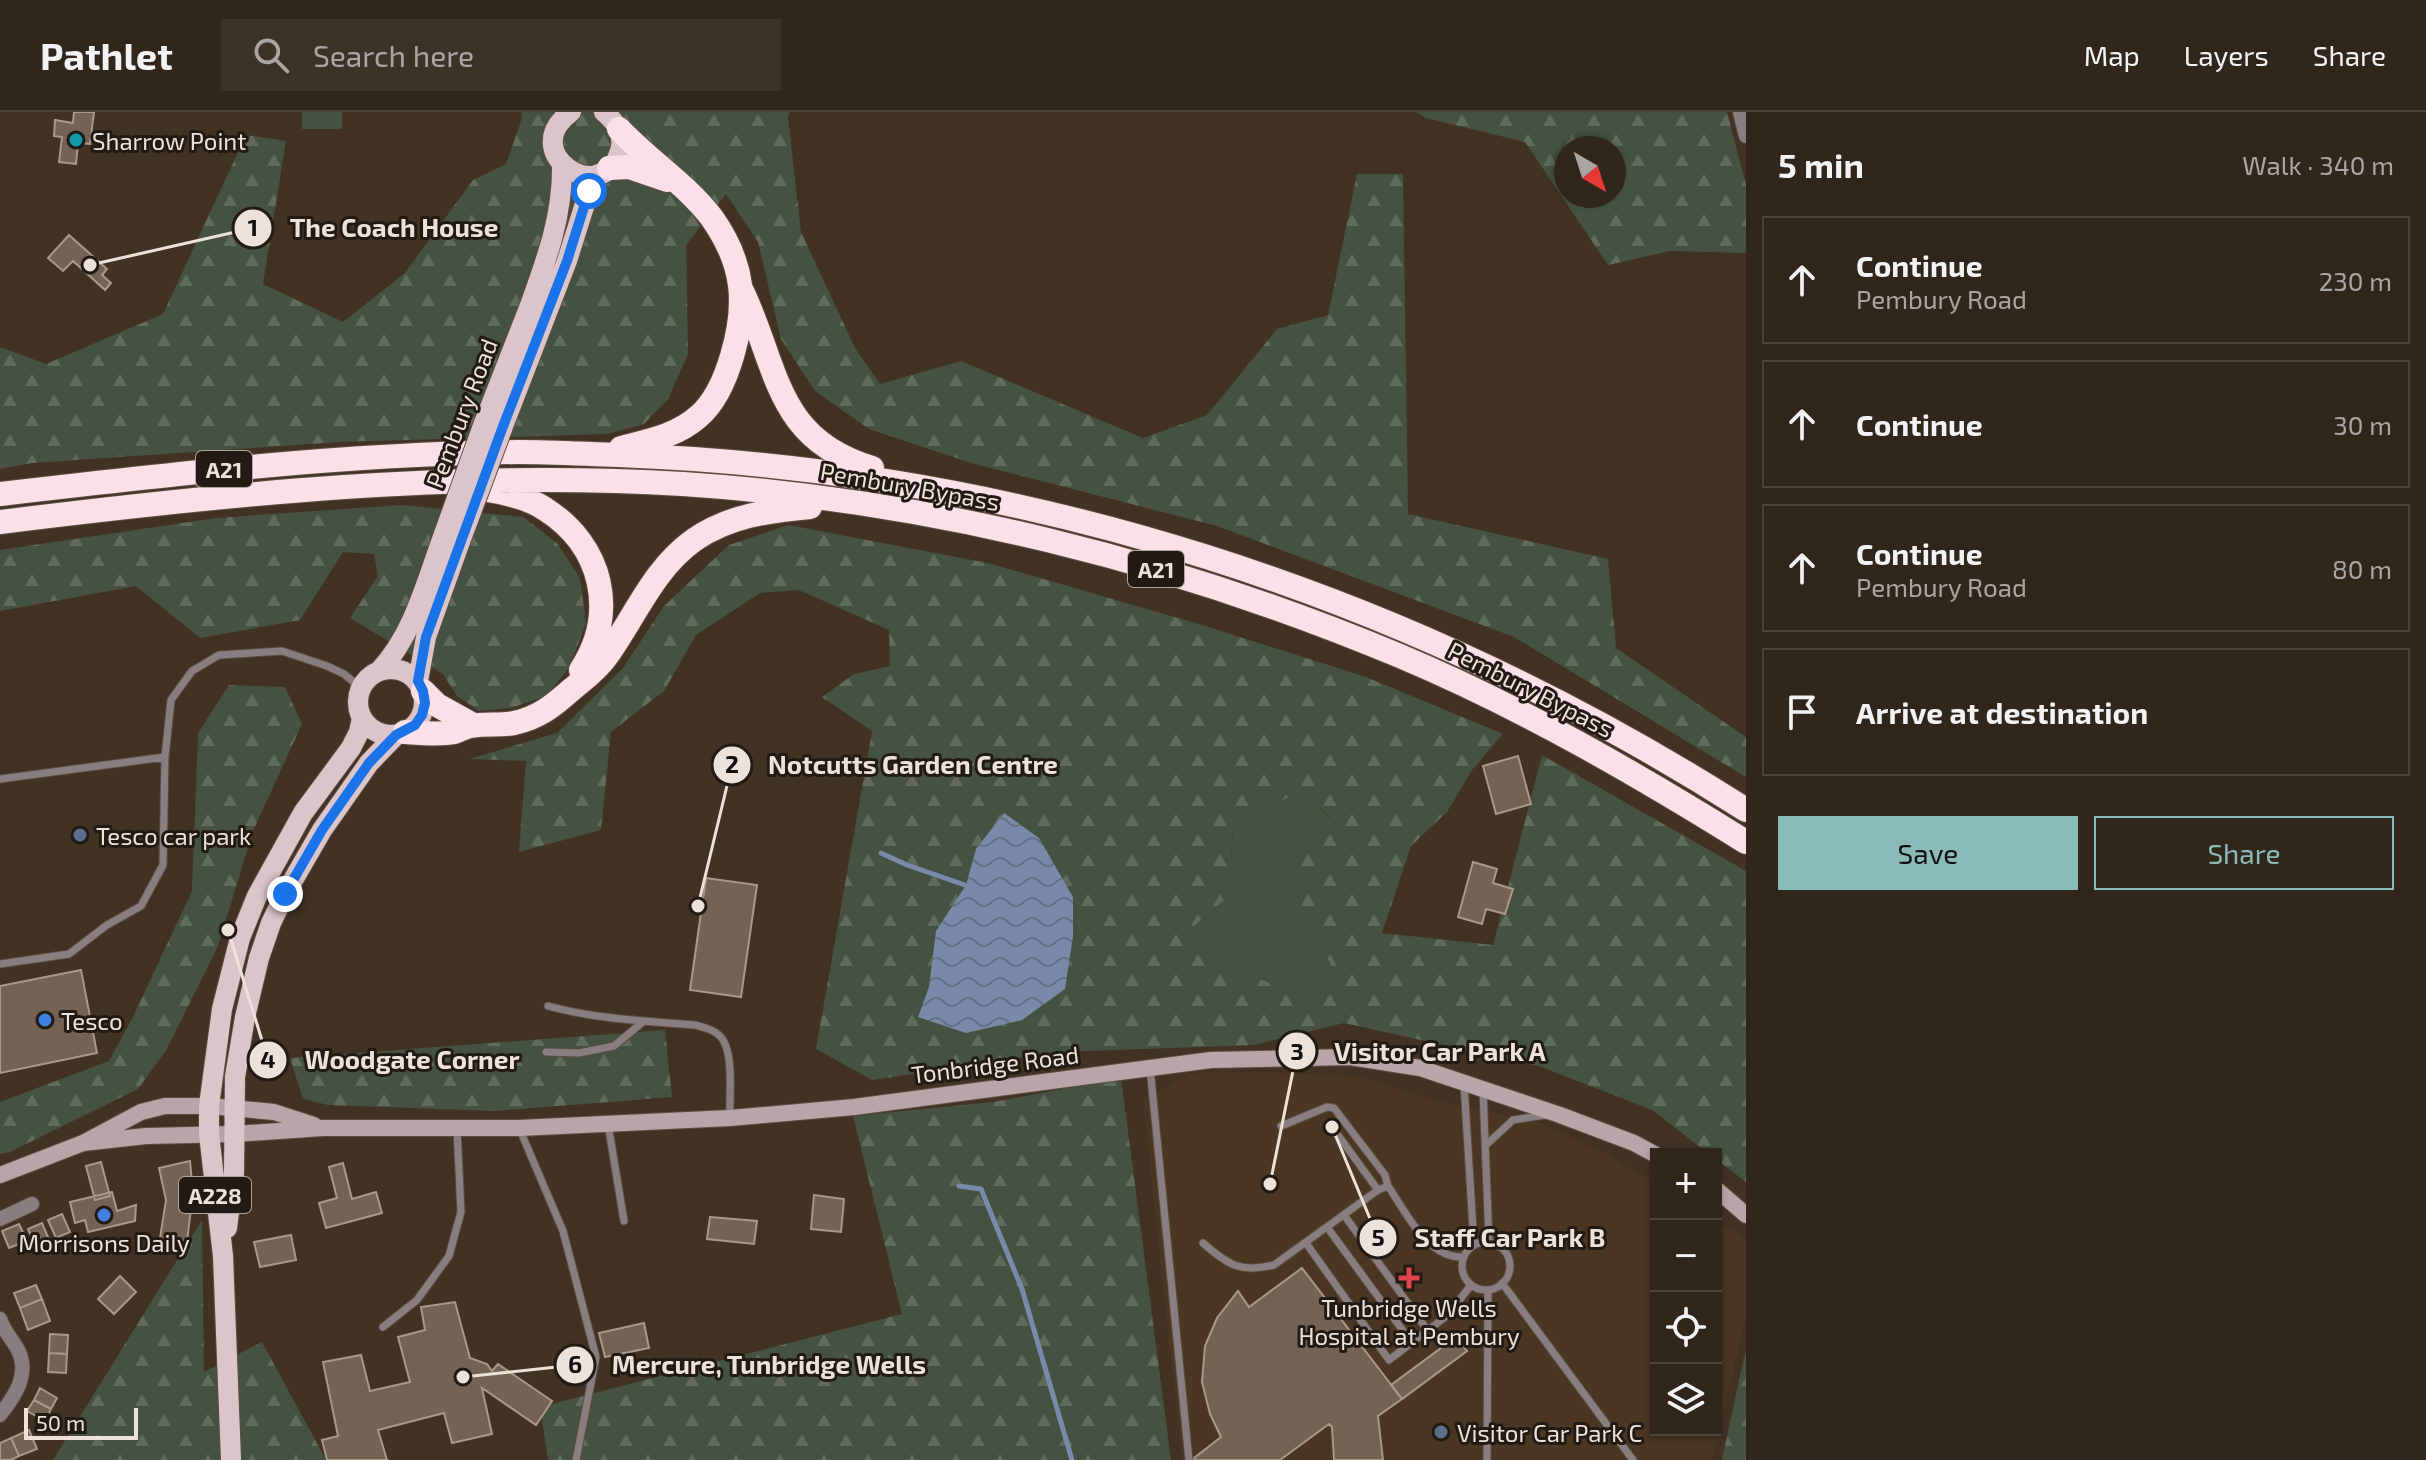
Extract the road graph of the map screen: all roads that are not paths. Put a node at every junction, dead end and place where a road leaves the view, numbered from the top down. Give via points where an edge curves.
1 (569, 112) edge
2 (1740, 112) edge
3 (612, 120) edge
4 (1746, 136) edge
5 (562, 165) junction
6 (603, 171) junction
7 (680, 185) junction
8 (741, 289) junction
9 (493, 426) junction
10 (596, 455) junction
11 (440, 483) junction
12 (913, 485) junction
13 (0, 494) edge
14 (857, 503) junction
15 (0, 522) edge
16 (453, 536) junction
17 (380, 670) junction
18 (421, 686) junction
19 (361, 688) junction
20 (571, 690) junction
21 (362, 718) junction
22 (473, 725) junction
23 (400, 734) junction
24 (165, 757) junction
25 (0, 779) edge
26 (1746, 810) edge
27 (1746, 842) edge
28 (0, 964) edge
29 (548, 1006) dead end
30 (644, 1021) junction
31 (546, 1052) dead end
32 (1150, 1068) junction
33 (1464, 1082) junction
34 (1483, 1088) junction
35 (209, 1106) junction
36 (234, 1107) junction
37 (1560, 1115) junction
38 (730, 1118) junction
39 (608, 1124) junction
40 (1281, 1126) dead end
41 (1332, 1127) dead end
42 (323, 1128) junction
43 (519, 1128) junction
44 (457, 1129) junction
45 (209, 1134) junction
46 (235, 1134) junction
47 (83, 1143) junction
48 (1486, 1145) junction
49 (1650, 1152) edge
50 (0, 1175) edge
51 (1388, 1186) junction
52 (1378, 1190) junction
53 (1722, 1194) edge
54 (32, 1204) dead end
55 (1344, 1215) junction
56 (1746, 1215) edge
57 (0, 1219) edge
58 (624, 1221) dead end
59 (1327, 1227) junction
60 (1489, 1242) junction
61 (1203, 1243) dead end
62 (1306, 1243) junction
63 (1474, 1245) junction
64 (223, 1256) junction
65 (1464, 1257) junction
66 (1502, 1283) junction
67 (1471, 1285) junction
68 (1488, 1290) junction
69 (0, 1319) edge
70 (383, 1327) dead end
71 (1428, 1331) junction
72 (1412, 1343) junction
73 (0, 1415) edge
74 (12, 1426) dead end
75 (231, 1460) edge
76 (576, 1460) edge
77 (1189, 1460) edge
78 (1487, 1460) edge
79 (1633, 1460) edge

1 - 5 main road, Pembury Road via 554,132
2 - 4 street
3 - 6 main road, Pembury Road via 622,140
3 - 7 highway, A21
5 - 6 main road via 579,175
5 - 9 main road, Pembury Road via 559,217
6 - 7 highway, A21 via 629,167
6 - 9 main road, Pembury Road via 580,213 567,261
7 - 8 highway, A21 via 721,233
8 - 10 highway, A21 via 732,356 713,403 660,438
8 - 12 highway, A21 via 782,394 801,425 848,461
9 - 16 main road, Pembury Road, bridge
10 - 12 highway, Pembury Bypass / A21 via 763,465
10 - 13 highway, Pembury Bypass / A21 via 520,452 293,463
11 - 14 highway, Pembury Bypass / A21 via 681,484
11 - 15 highway, Pembury Bypass / A21 via 298,490
11 - 20 highway, A21 via 503,492 544,507 584,548 598,580 601,626
12 - 26 highway, Pembury Bypass / A21 via 1125,532 1313,592 1501,673 1604,726
14 - 20 highway, A21 via 749,514 694,540 662,570 606,657
14 - 27 highway, Pembury Bypass / A21 via 1102,554 1299,616 1488,697 1592,750
16 - 17 main road, Pembury Road via 394,656
16 - 18 main road, Pembury Road via 426,637
17 - 18 main road via 401,669
17 - 19 main road
18 - 22 highway via 437,705
18 - 23 main road via 422,715
19 - 21 main road
19 - 24 lane via 335,670 282,651 219,655 192,671 171,700
20 - 22 highway, A21 via 528,720
21 - 23 main road via 376,732
21 - 35 main road, A228 via 351,748 303,813 240,938 222,1009
22 - 23 highway, A21 via 455,732
23 - 36 main road, A228 via 369,763 322,830 271,923 247,1005
24 - 25 lane
24 - 28 lane via 163,865 141,906 69,954
29 - 30 lane
30 - 31 lane via 614,1046
30 - 38 lane via 708,1028 723,1039
32 - 33 street, Tonbridge Road via 1211,1060 1350,1057 1410,1066
32 - 38 street, Tonbridge Road
32 - 77 lane
33 - 34 street, Tonbridge Road
33 - 63 lane
34 - 37 street, Tonbridge Road
34 - 48 lane
35 - 36 street, Tonbridge Road
35 - 45 main road, A228
35 - 47 street, Tonbridge Road via 141,1112
36 - 42 street, Tonbridge Road via 274,1112
36 - 46 main road, A228
37 - 48 lane via 1513,1120
37 - 49 street, Tonbridge Road
38 - 39 street, Tonbridge Road
39 - 43 street, Tonbridge Road
39 - 58 lane
40 - 51 lane via 1334,1108
41 - 52 lane
42 - 44 street, Tonbridge Road
42 - 46 street, Tonbridge Road
43 - 44 street, Tonbridge Road
43 - 76 lane via 563,1231 596,1357
44 - 70 lane via 461,1212 449,1256 417,1300
45 - 46 street, Tonbridge Road
45 - 47 street, Tonbridge Road
45 - 64 main road, A228
46 - 64 main road, A228
47 - 50 street
48 - 60 lane
51 - 52 lane
51 - 65 lane via 1426,1240 1442,1254
52 - 55 lane
53 - 56 street
54 - 57 street
55 - 59 lane
55 - 71 lane
59 - 62 lane
59 - 72 lane
60 - 63 lane
60 - 66 lane via 1508,1256 1509,1271
61 - 62 lane via 1224,1261 1259,1268 1274,1265
62 - 72 lane via 1389,1360
63 - 65 lane
64 - 75 main road, A228
65 - 67 lane via 1462,1272
66 - 68 lane
66 - 79 lane
67 - 68 lane
67 - 71 lane
68 - 78 lane
69 - 73 street via 22,1367 21,1383
71 - 72 lane
73 - 74 street

